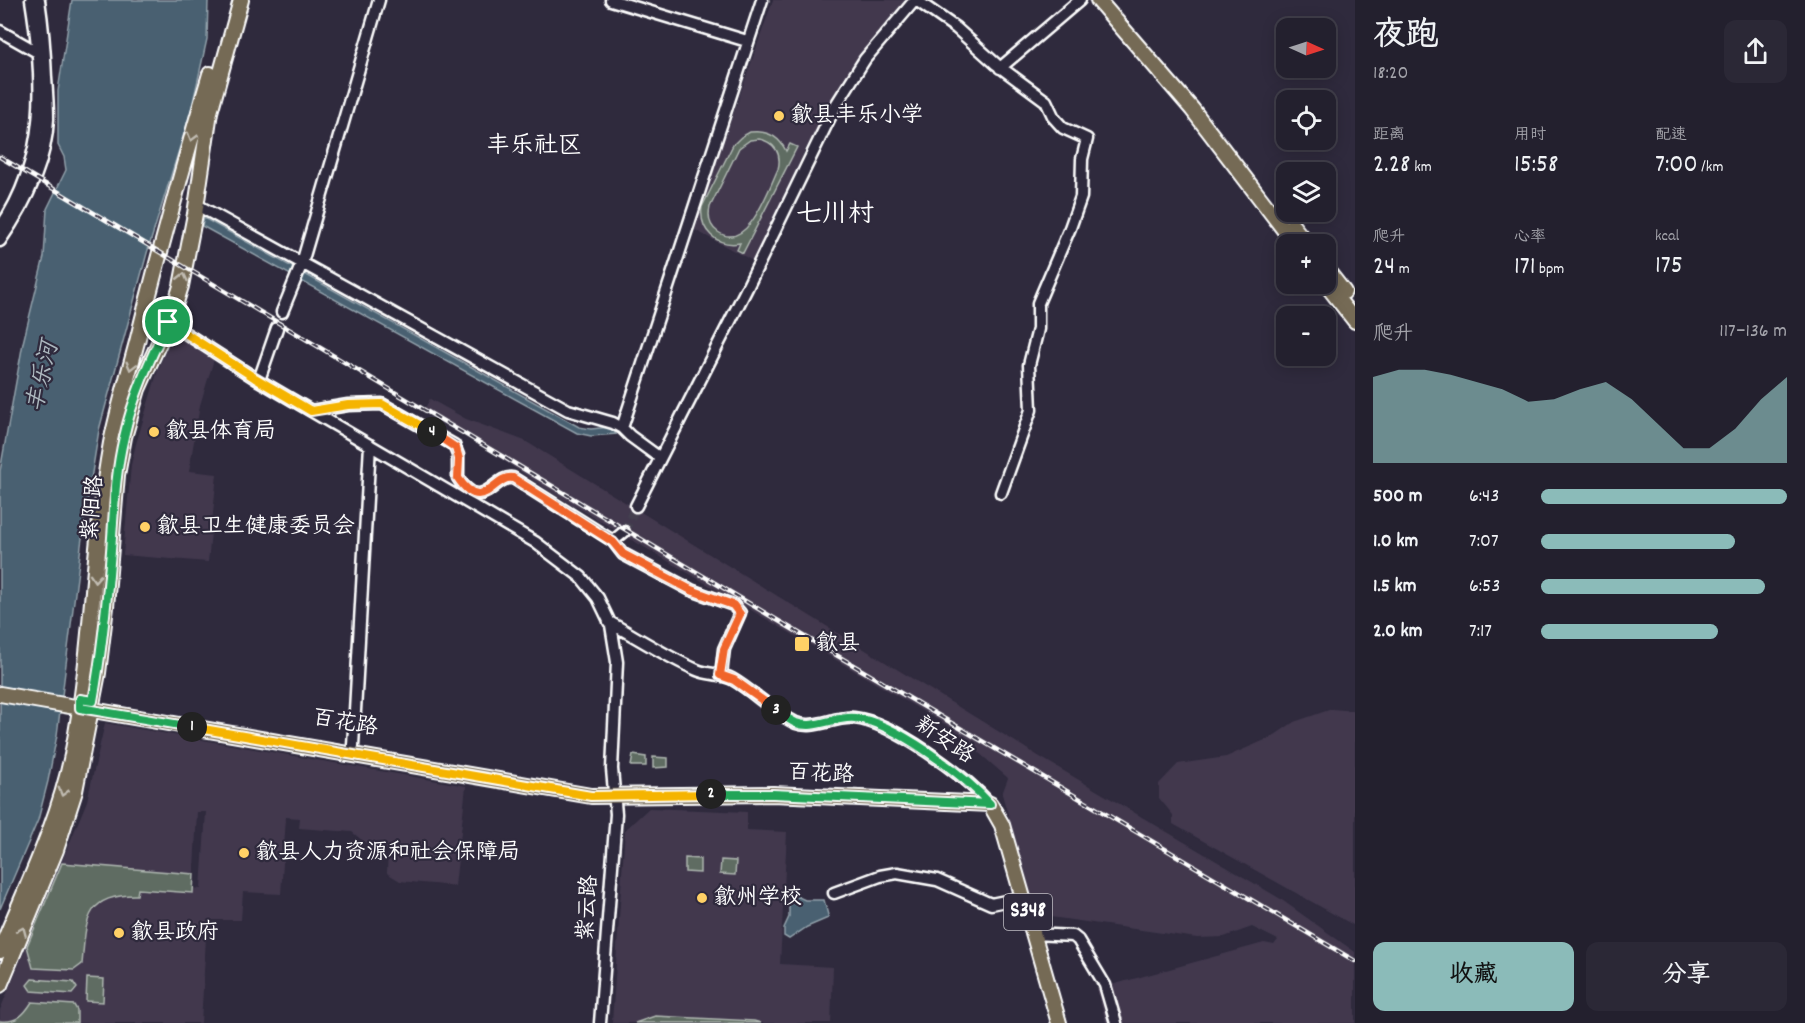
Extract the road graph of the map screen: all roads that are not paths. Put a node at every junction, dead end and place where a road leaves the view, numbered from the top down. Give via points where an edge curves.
1 (31, 0) edge
2 (39, 0) edge
3 (231, 0) edge
4 (241, 0) edge
5 (379, 0) edge
6 (611, 0) edge
7 (762, 0) edge
8 (916, 0) edge
9 (1098, 0) edge
10 (1111, 0) edge
11 (1078, 1) edge
12 (0, 31) edge
13 (747, 41) junction
14 (37, 52) junction
15 (1000, 68) junction
16 (196, 205) junction
17 (0, 228) edge
18 (1287, 234) edge
19 (1299, 234) edge
20 (0, 241) edge
21 (301, 265) junction
22 (1336, 281) edge
23 (1334, 294) edge
24 (1355, 305) edge
25 (282, 312) dead end
26 (1355, 321) edge
27 (168, 322) junction
28 (277, 328) dead end
29 (258, 380) junction
30 (311, 411) junction
31 (622, 428) junction
32 (370, 445) junction
33 (660, 458) junction
34 (1001, 493) dead end
35 (636, 506) tunnel mouth
36 (624, 532) tunnel mouth
37 (613, 542) junction
38 (609, 622) junction
39 (720, 675) junction
40 (0, 686) edge
41 (0, 694) edge
42 (80, 704) junction
43 (353, 746) junction
44 (614, 796) junction
45 (990, 804) junction
46 (834, 892) dead end
47 (1015, 899) junction
48 (1034, 934) junction
49 (0, 951) edge
50 (0, 985) edge
51 (600, 1023) edge
52 (1050, 1023) edge
53 (1059, 1023) edge
54 (1116, 1023) edge

1 - 14 street
2 - 20 street via 45,52 46,132 32,184
3 -> 42 main road, 紫阳路 via 112,442
4 - 16 main road, 紫阳路 via 210,112
5 - 21 street
6 - 13 street
7 - 13 street
8 - 15 street via 956,28
8 - 33 street via 865,59 836,105
9 - 18 main road via 1192,109
10 - 19 main road via 1199,103
11 - 15 street
12 - 14 street
13 - 31 street
14 - 17 street via 40,118 36,143 25,181
15 - 34 street via 1046,101 1063,128 1087,139 1081,196 1039,299 1029,365 1032,395 1028,421
16 - 21 street
27 -> 16 main road, 紫阳路 via 181,286
21 - 25 street
21 - 31 street via 568,410
22 - 24 main road
23 - 26 main road
27 - 29 street, 紫云路
27 - 42 main road, 紫阳路 via 128,419 120,456 106,606
28 - 29 street
29 - 30 street, 紫云路
30 - 32 street, 紫云路
30 - 37 street via 386,405 454,445 458,478 472,491 489,491 502,479 513,478
31 - 33 street
32 - 38 street, 紫云路 via 543,547 588,584
32 - 43 street
33 - 35 street
36 - 37 street
37 - 39 street via 623,554 739,610 724,649
38 - 39 street, 新安路 via 695,670
38 - 44 street, 紫云路 via 617,662
39 - 45 street, 新安路 via 734,680 796,723 811,725 852,718 884,726 951,770
40 - 42 main road
41 - 42 main road
42 - 43 main road, 百花路
42 - 44 main road, 百花路 via 591,796
42 -> 49 main road, 紫阳路 via 72,757 58,806
50 -> 42 main road, 紫阳路 via 64,827 75,790
43 - 44 main road, 百花路 via 592,788
44 - 45 main road, 百花路 via 773,794
44 - 51 street, 紫云路 via 616,814
45 - 47 main road, S348
45 - 48 main road, 新安路 / S348 via 1002,825
46 - 47 street via 897,873 937,879 991,904
47 - 52 main road, S348
48 - 53 main road, 新安路 / S348
48 - 54 street via 1073,936 1078,940 1105,985

